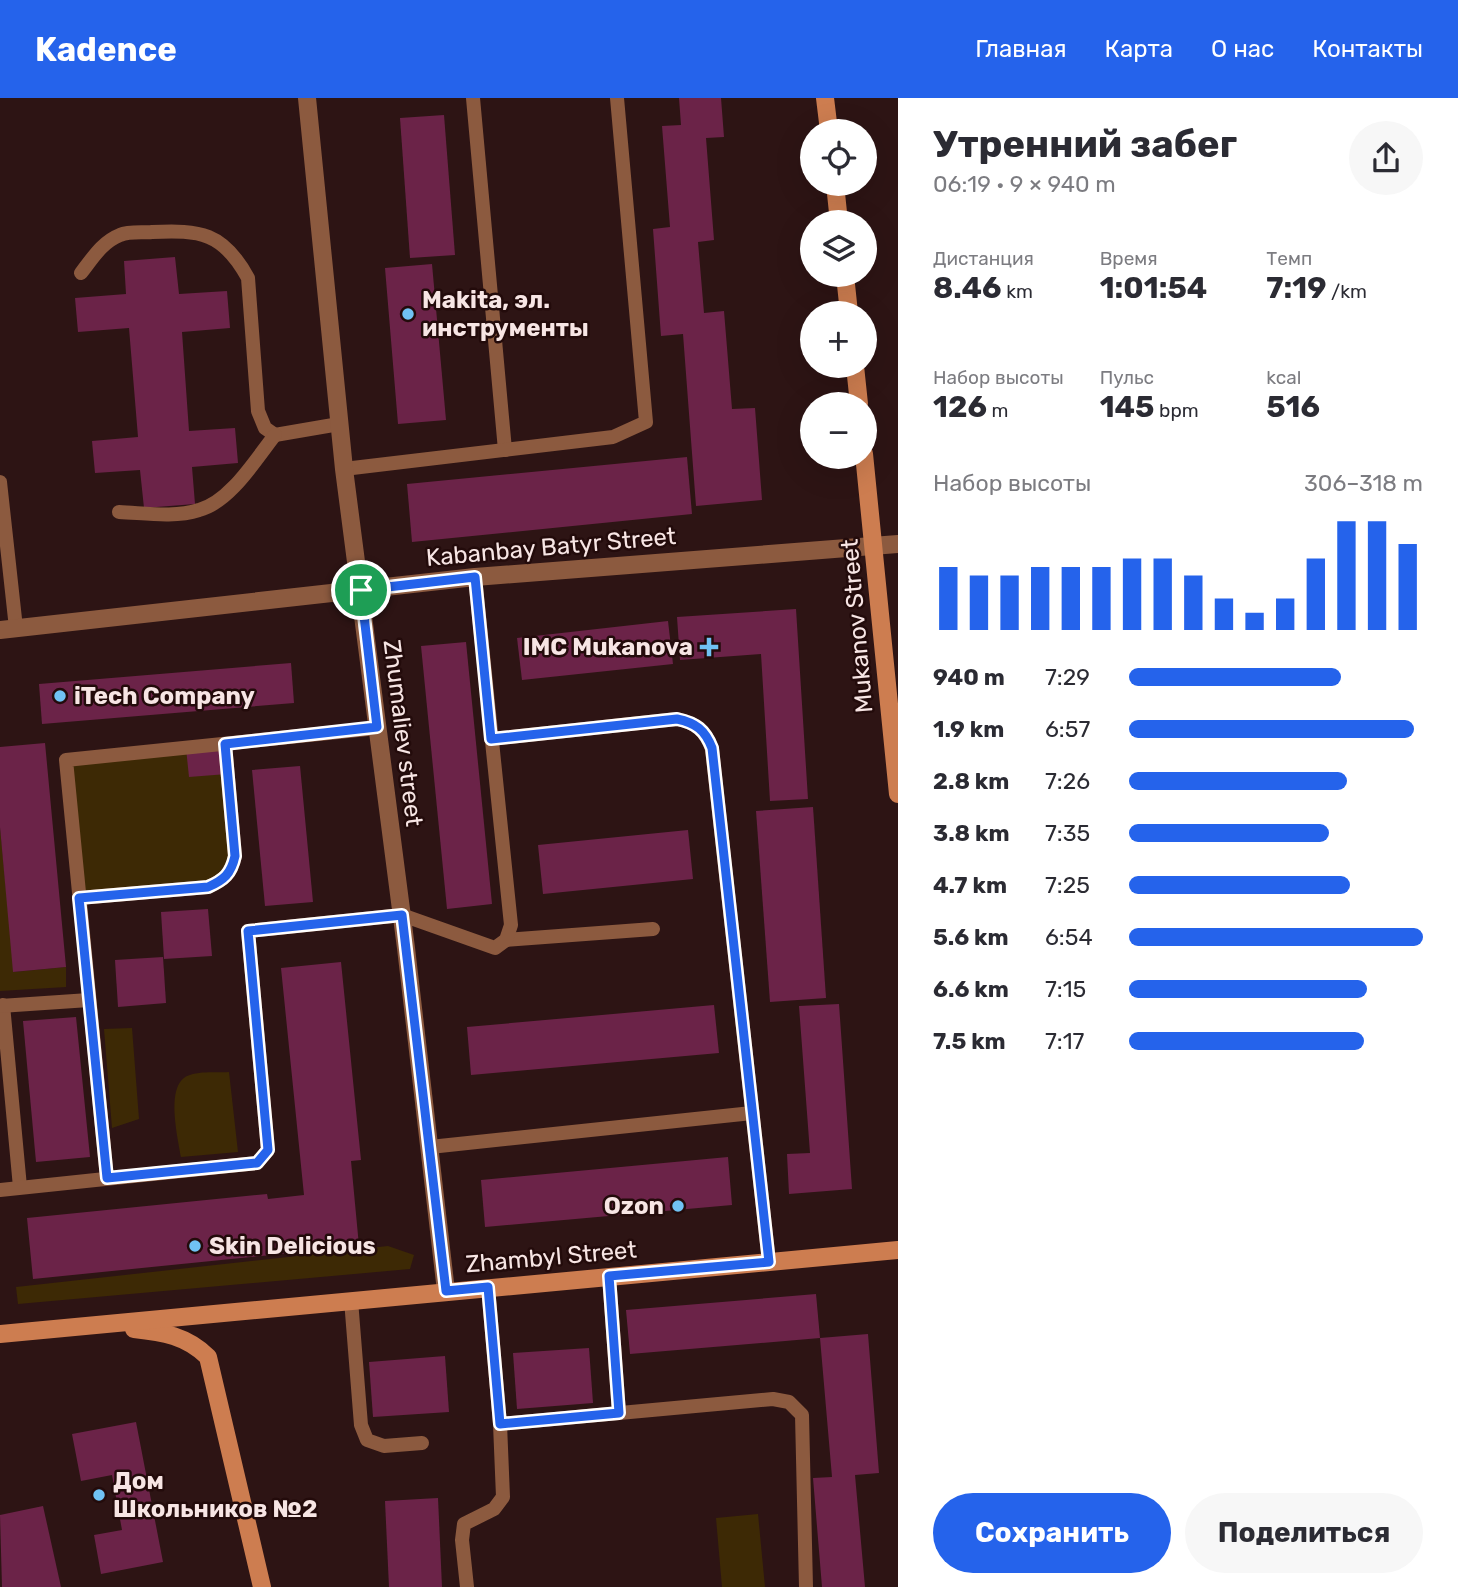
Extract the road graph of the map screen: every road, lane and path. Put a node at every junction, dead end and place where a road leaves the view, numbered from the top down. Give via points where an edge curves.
1 (307, 98) edge
2 (473, 98) edge
3 (617, 98) edge
4 (825, 98) edge
5 (828, 119) edge
6 (82, 273) dead end
7 (339, 424) junction
8 (275, 435) junction
9 (505, 450) junction
10 (344, 469) junction
11 (866, 469) edge
12 (0, 482) edge
13 (119, 512) dead end
14 (898, 544) edge
15 (875, 546) junction
16 (475, 577) junction
17 (361, 590) junction
18 (8, 629) edge
19 (377, 727) junction
20 (491, 739) junction
21 (225, 744) junction
22 (898, 794) edge
23 (79, 898) junction
24 (402, 915) junction
25 (653, 929) dead end
26 (506, 940) junction
27 (89, 1000) junction
28 (2, 1005) edge
29 (752, 1114) junction
30 (430, 1147) junction
31 (107, 1178) junction
32 (20, 1187) junction
33 (0, 1190) edge
34 (898, 1250) edge
35 (769, 1262) junction
36 (609, 1276) junction
37 (488, 1287) junction
38 (446, 1291) junction
39 (351, 1300) junction
40 (99, 1325) junction
41 (0, 1334) edge
42 (619, 1413) junction
43 (500, 1424) junction
44 (422, 1443) dead end
45 (262, 1587) edge
46 (467, 1587) edge
47 (806, 1587) edge

1 - 7 street, Zhumaliev street
2 - 9 lane
3 - 9 lane via 646,422 613,437
4 - 5 street
6 - 8 lane via 102,246 121,234 190,231 216,239 248,278 258,411 265,428
7 - 8 lane
7 - 10 street, Zhumaliev street
8 - 13 lane via 239,481 202,510
9 - 10 lane
10 - 17 street, Zhumaliev street
11 - 15 street, Mukanov Street
12 - 18 lane
14 - 15 street, Kabanbay Batyr Street
15 - 16 street, Kabanbay Batyr Street
15 - 22 street, Mukanov Street
16 - 17 street, Kabanbay Batyr Street
16 - 20 lane
17 - 18 street, Kabanbay Batyr Street
17 - 19 street, Zhumaliev street
19 - 21 lane
19 - 24 street, Zhumaliev street
20 - 26 lane via 510,925
20 - 29 lane via 677,719 693,723 707,734
21 - 23 lane via 235,856 224,880 208,887
21 - 23 lane via 66,760
23 - 27 lane
24 - 26 lane via 495,948
24 - 30 street, Zhumaliev street
24 - 31 lane via 248,931 268,1150 257,1163
25 - 26 lane
27 - 28 lane
27 - 31 lane
28 - 32 lane
29 - 30 lane
29 - 35 lane
30 - 38 street, Zhumaliev street
31 - 32 lane
32 - 33 lane
34 - 35 street, Zhambyl Street
35 - 36 street, Zhambyl Street
36 - 37 street, Zhambyl Street
36 - 42 lane
37 - 38 street, Zhambyl Street
37 - 43 lane
38 - 39 street, Zhambyl Street
39 - 40 street, Zhambyl Street
39 - 44 lane via 361,1426 367,1440 384,1446
40 - 41 street, Zhambyl Street
40 - 45 street via 170,1334 197,1346 208,1357
42 - 43 lane
42 - 47 lane via 773,1399 789,1402 802,1415
43 - 46 lane via 503,1497 494,1509 464,1524

